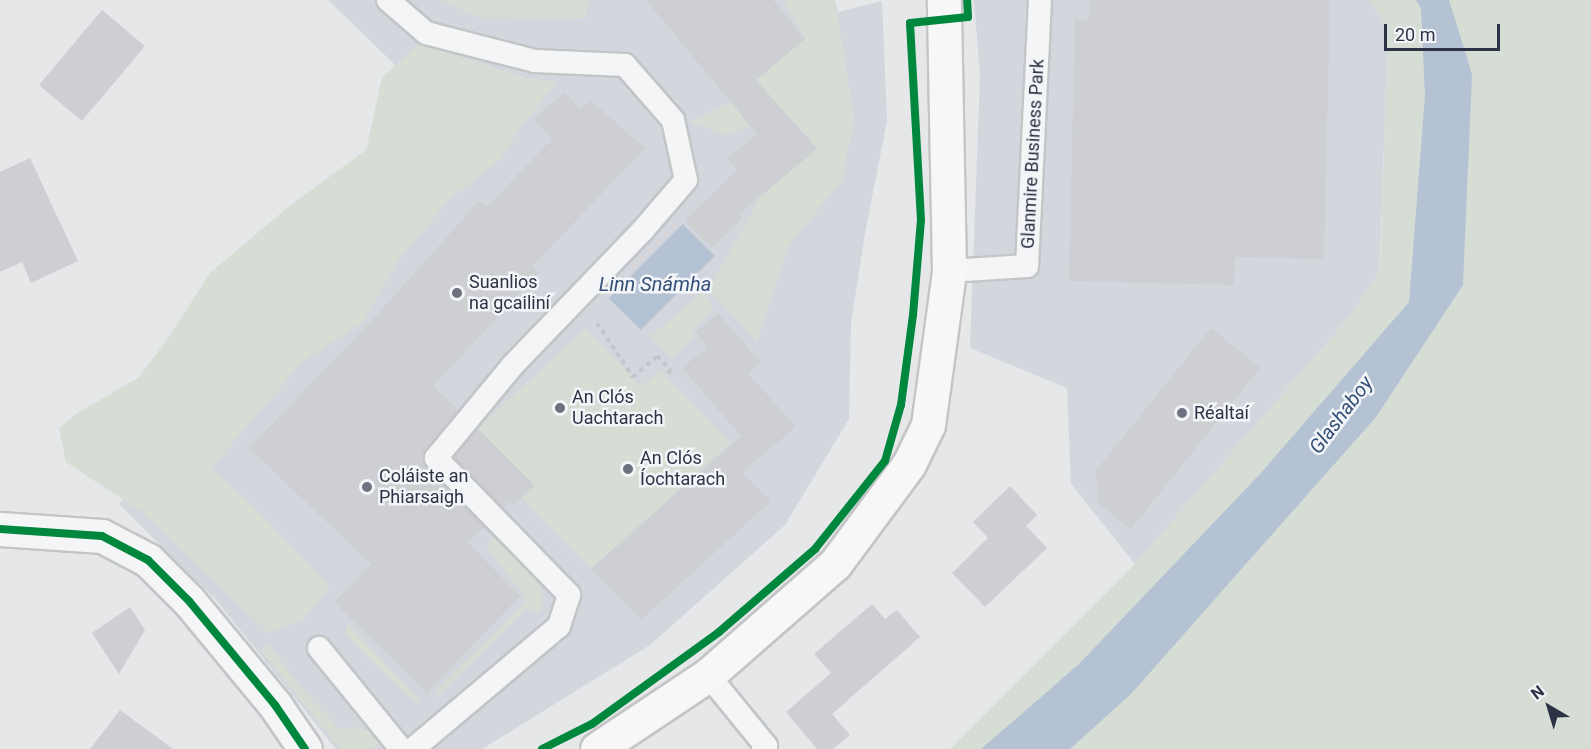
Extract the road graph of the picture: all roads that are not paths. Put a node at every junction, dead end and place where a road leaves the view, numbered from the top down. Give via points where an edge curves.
1 (388, 0) edge
2 (944, 0) edge
3 (1040, 0) edge
4 (950, 271) junction
5 (0, 529) edge
6 (319, 648) dead end
7 (708, 675) junction
8 (305, 749) edge
9 (401, 749) edge
10 (414, 749) edge
11 (597, 749) edge
12 (763, 749) edge

1 - 10 lane via 426,33 535,61 625,65 673,120 686,180 513,365 436,458 569,595 559,626
2 - 4 main road
3 - 4 lane, Glanmire Business Park via 1027,266
4 - 7 main road via 928,425 909,464 835,564
5 - 8 street via 102,536 148,560 204,618 275,705
6 - 9 lane
7 - 11 main road
7 - 12 lane via 766,747

